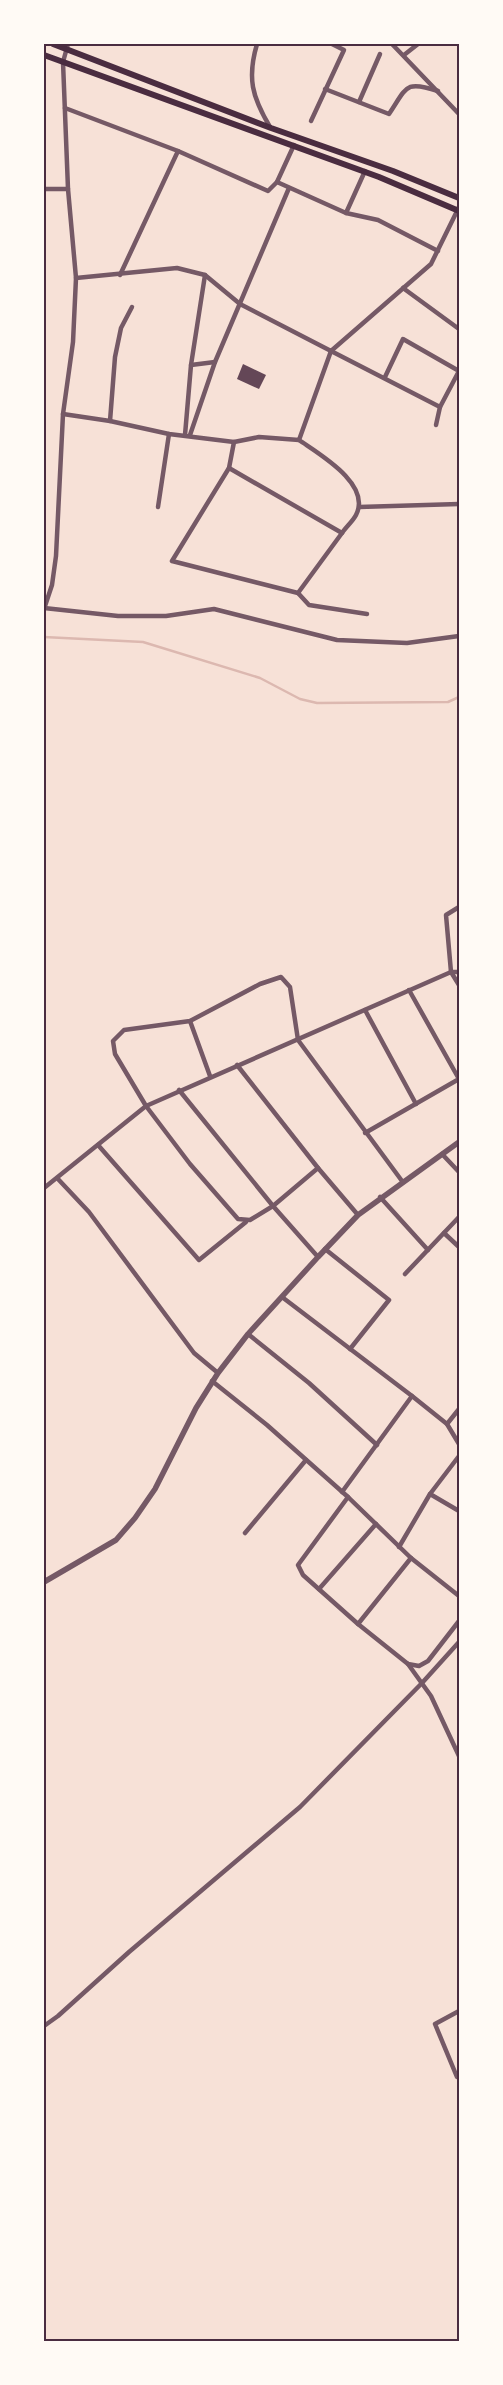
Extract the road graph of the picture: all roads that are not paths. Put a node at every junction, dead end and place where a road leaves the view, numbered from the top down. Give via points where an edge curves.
1 (53, 44) edge
2 (257, 44) edge
3 (332, 44) edge
4 (392, 44) edge
5 (418, 44) edge
6 (67, 46) edge
7 (380, 54) dead end
8 (44, 55) edge
9 (404, 55) junction
10 (63, 62) junction
11 (325, 89) junction
12 (438, 91) junction
13 (359, 102) junction
14 (65, 108) junction
15 (459, 114) edge
16 (311, 122) dead end
17 (271, 128) junction
18 (294, 145) junction
19 (178, 151) junction
20 (365, 171) junction
21 (277, 182) junction
22 (290, 188) junction
23 (44, 189) edge
24 (68, 189) junction
25 (459, 198) edge
26 (459, 210) edge
27 (346, 213) junction
28 (438, 251) junction
29 (120, 275) junction
30 (205, 275) junction
31 (76, 278) junction
32 (403, 288) junction
33 (240, 304) junction
34 (132, 307) dead end
35 (459, 329) edge
36 (331, 351) junction
37 (215, 362) junction
38 (191, 365) junction
39 (385, 377) junction
40 (440, 407) junction
41 (63, 414) junction
42 (110, 421) junction
43 (436, 425) dead end
44 (169, 434) junction
45 (187, 435) junction
46 (298, 440) junction
47 (234, 442) junction
48 (229, 468) junction
49 (459, 504) edge
50 (158, 507) dead end
51 (358, 507) junction
52 (342, 533) junction
53 (298, 593) junction
54 (44, 608) edge
55 (367, 614) dead end
56 (459, 636) edge
57 (459, 907) edge
58 (450, 972) junction
59 (459, 972) edge
60 (459, 985) edge
61 (409, 990) junction
62 (365, 1010) junction
63 (190, 1021) junction
64 (298, 1040) junction
65 (237, 1065) junction
66 (210, 1076) junction
67 (459, 1079) edge
68 (179, 1090) junction
69 (416, 1104) junction
70 (146, 1106) junction
71 (365, 1134) junction
72 (459, 1142) edge
73 (98, 1145) junction
74 (442, 1154) junction
75 (318, 1168) junction
76 (459, 1172) edge
77 (58, 1179) junction
78 (402, 1181) junction
79 (44, 1188) edge
80 (380, 1198) junction
81 (272, 1206) junction
82 (358, 1215) junction
83 (459, 1217) edge
84 (246, 1222) junction
85 (444, 1233) junction
86 (459, 1247) edge
87 (325, 1249) junction
88 (428, 1250) junction
89 (318, 1257) junction
90 (405, 1274) dead end
91 (282, 1297) junction
92 (248, 1334) junction
93 (350, 1349) junction
94 (218, 1373) junction
95 (212, 1381) junction
96 (412, 1396) junction
97 (459, 1409) edge
98 (447, 1424) junction
99 (459, 1444) edge
100 (377, 1445) junction
101 (459, 1456) edge
102 (306, 1460) junction
103 (342, 1492) junction
104 (430, 1494) junction
105 (348, 1498) junction
106 (459, 1511) edge
107 (376, 1524) junction
108 (244, 1532) dead end
109 (399, 1547) junction
110 (410, 1558) junction
111 (44, 1582) edge
112 (319, 1589) junction
113 (459, 1596) edge
114 (459, 1621) edge
115 (358, 1624) junction
116 (459, 1642) edge
117 (408, 1664) junction
118 (422, 1684) junction
119 (459, 1756) edge
120 (459, 2011) edge
121 (44, 2026) edge
122 (459, 2078) edge

1 - 6 main road
2 - 17 street via 252,84 260,110
3 - 11 street via 344,50
4 - 9 street
5 - 9 street
6 - 10 street
6 - 17 main road
7 - 13 street
8 - 10 main road
9 - 12 street
10 - 14 street
10 - 18 main road
11 - 13 street
11 - 16 street
12 - 13 street via 418,84 407,88 388,114
12 - 15 street
14 - 19 street
14 - 24 street
17 - 25 main road
18 - 20 main road
18 - 21 street
19 - 21 street via 268,192
19 - 29 street
20 - 26 main road
20 - 27 street
21 - 22 street
22 - 27 street
22 - 33 street
23 - 24 street
24 - 31 street
26 - 28 street
27 - 28 street via 378,220
28 - 32 street via 431,264
29 - 30 street via 177,268
29 - 31 street
30 - 33 street
30 - 38 street
31 - 41 street via 73,342
32 - 35 street
32 - 36 street
33 - 36 street
33 - 37 street
34 - 42 street via 121,328
36 - 39 street
36 - 46 street
37 - 38 street
37 - 45 street
38 - 45 street
39 - 40 street
39 - 40 street via 402,340 459,371
40 - 43 street
41 - 42 street
41 - 54 street via 56,556 52,585
42 - 44 street
44 - 45 street
44 - 50 street
45 - 47 street
46 - 47 street via 259,437
46 - 51 street via 349,479 356,490
47 - 48 street
48 - 52 street
48 - 53 street via 172,561
49 - 51 street
51 - 52 street
52 - 53 street
53 - 55 street via 308,606
54 - 56 street via 118,616 166,616 214,609 337,640 407,643
57 - 58 street via 446,915
58 - 59 street
58 - 60 street
58 - 61 street
61 - 62 street
61 - 67 street
62 - 64 street
62 - 69 street
63 - 64 street via 260,984 281,977 290,987
63 - 66 street
63 - 70 street via 124,1030 113,1041 115,1054
64 - 65 street
64 - 71 street
65 - 66 street
65 - 75 street
66 - 68 street
67 - 69 street
68 - 70 street
68 - 81 street
69 - 71 street
70 - 73 street
70 - 84 street via 234,1216
71 - 78 street
72 - 74 street
73 - 77 street
73 - 84 street via 199,1260
74 - 76 street
74 - 78 street
75 - 81 street
75 - 82 street
77 - 79 street
77 - 94 street via 89,1212 194,1353
78 - 80 street
80 - 82 street
80 - 88 street
81 - 84 street
81 - 89 street
82 - 87 street
83 - 85 street
85 - 86 street
85 - 88 street
87 - 89 street
87 - 93 street via 389,1300
88 - 90 street
89 - 91 street
91 - 92 street
91 - 93 street
92 - 94 street
92 - 100 street via 309,1383
93 - 96 street
94 - 95 street
95 - 102 street
95 - 111 street via 155,1489 136,1518 116,1540
96 - 98 street
96 - 100 street
97 - 98 street
98 - 99 street
100 - 103 street
101 - 104 street
102 - 103 street
102 - 108 street
103 - 105 street
104 - 106 street
104 - 109 street
105 - 107 street
105 - 112 street via 298,1565 303,1575
107 - 109 street
107 - 112 street
109 - 110 street
110 - 113 street
110 - 115 street
112 - 115 street
114 - 117 street via 428,1661 419,1666
115 - 117 street
116 - 118 street
117 - 118 street
118 - 119 street via 431,1696
118 - 121 street via 293,1812
120 - 122 street via 435,2024

